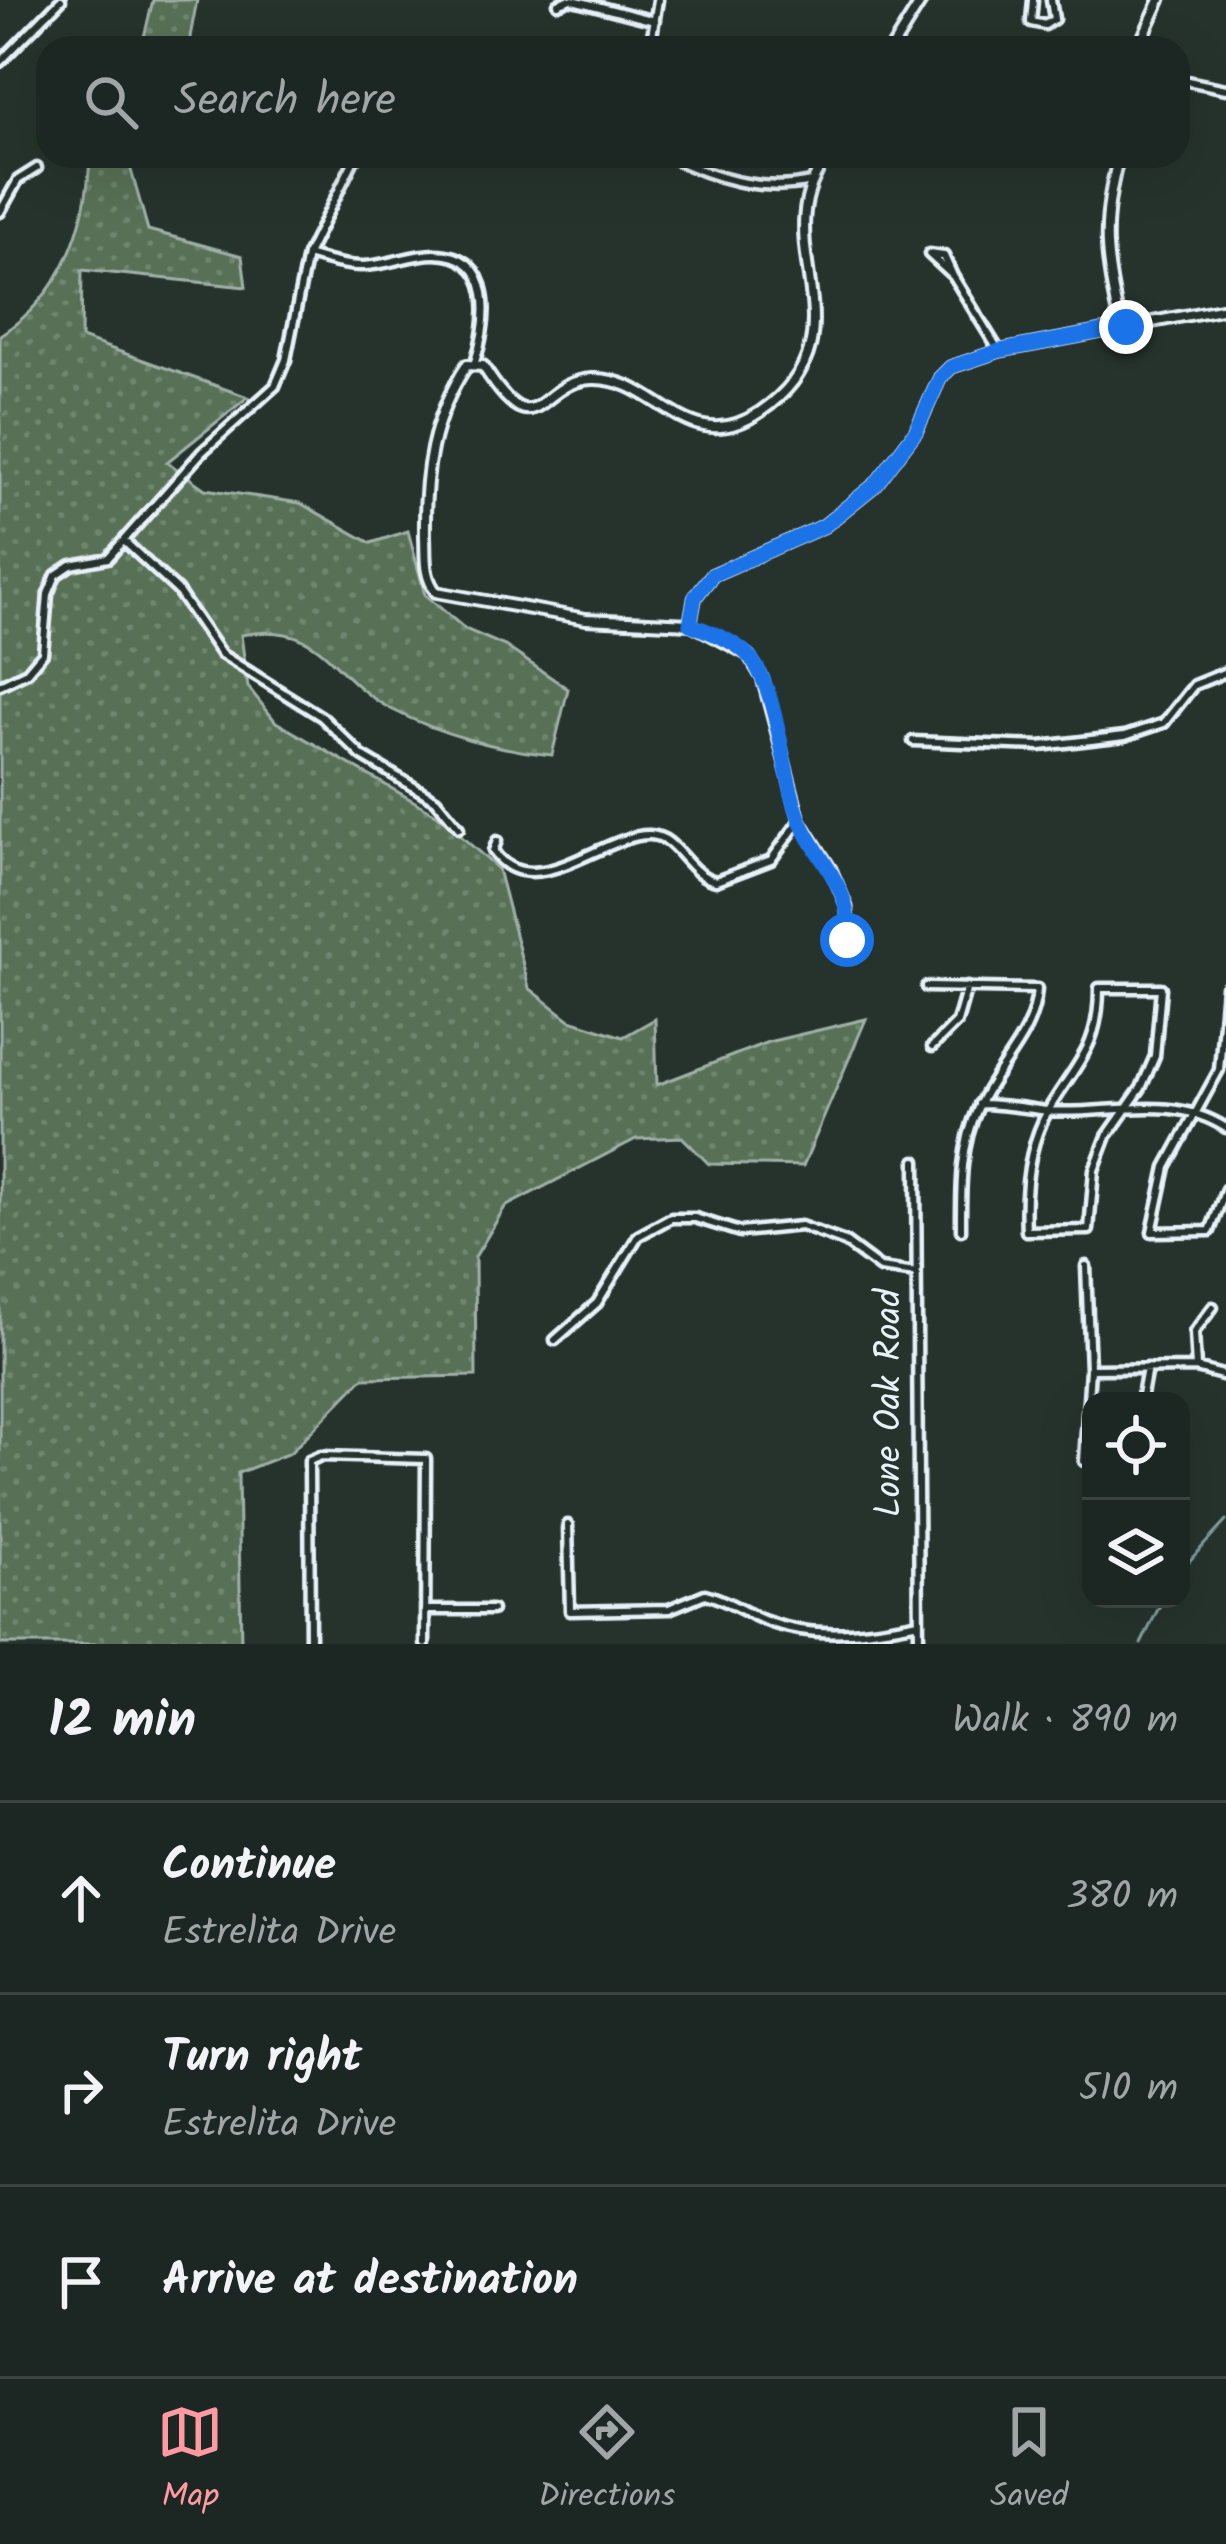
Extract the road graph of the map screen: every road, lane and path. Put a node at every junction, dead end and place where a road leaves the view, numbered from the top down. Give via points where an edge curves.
1 (61, 0) edge
2 (571, 0) edge
3 (658, 0) edge
4 (922, 0) edge
5 (1033, 0) edge
6 (1051, 0) edge
7 (1160, 0) edge
8 (558, 4) dead end
9 (656, 20) junction
10 (653, 36) edge
11 (900, 36) edge
12 (1144, 36) edge
13 (0, 60) edge
14 (1190, 81) edge
15 (1226, 88) edge
16 (37, 168) dead end
17 (350, 168) edge
18 (698, 168) edge
19 (820, 168) edge
20 (1115, 168) edge
21 (811, 182) junction
22 (0, 212) edge
23 (307, 255) junction
24 (953, 276) dead end
25 (1226, 308) edge
26 (1121, 328) junction
27 (999, 351) junction
28 (475, 362) junction
29 (125, 542) junction
30 (690, 624) junction
31 (1226, 672) edge
32 (0, 685) edge
33 (913, 741) dead end
34 (800, 820) junction
35 (459, 828) dead end
36 (497, 841) dead end
37 (841, 951) dead end
38 (926, 987) dead end
39 (967, 987) junction
40 (1226, 987) edge
41 (932, 1047) dead end
42 (979, 1104) junction
43 (1048, 1111) junction
44 (1124, 1111) junction
45 (1197, 1112) junction
46 (1226, 1128) edge
47 (916, 1161) dead end
48 (1226, 1189) edge
49 (961, 1230) dead end
50 (1086, 1266) dead end
51 (916, 1273) junction
52 (1213, 1307) dead end
53 (555, 1340) dead end
54 (1147, 1368) junction
55 (1196, 1368) junction
56 (1090, 1369) junction
57 (1226, 1376) edge
58 (1088, 1392) edge
59 (1143, 1392) edge
60 (568, 1525) dead end
61 (425, 1610) junction
62 (492, 1610) dead end
63 (919, 1622) junction
64 (310, 1644) edge
65 (425, 1644) edge
66 (919, 1644) edge

1 - 13 street
2 - 8 street
2 - 9 street
3 - 9 street
4 - 11 street
5 - 6 street via 1031,22 1045,25 1054,19
7 - 12 street
9 - 10 street
14 - 15 street
16 - 22 street via 19,180
17 - 23 street
18 - 21 street via 772,187
19 - 21 street
20 - 26 street via 1103,249
21 - 28 street via 804,248 815,308 811,343 790,387 741,423 690,423 644,394 595,379 524,410
23 - 28 street via 364,266 433,254 473,269 486,298
23 - 29 street via 275,386 202,452
24 - 27 street
25 - 26 street
26 - 27 street
27 - 30 street via 965,359 940,378 905,446 850,506 702,584
28 - 30 street via 450,391 426,473 431,587 462,600 586,619
29 - 32 street via 108,558 56,575 43,653
29 - 35 street via 177,590 221,654 436,800
30 - 34 street via 748,655 762,678
31 - 33 street via 1194,685 1153,730 1040,746
34 - 36 street via 771,860 716,881 689,868 667,839 650,835 542,870 501,861
34 - 37 street via 847,907
38 - 39 street
39 - 41 street via 957,1022
39 - 42 street via 1037,988 1029,1027
40 - 45 street via 1219,1070
42 - 43 street
42 - 49 street via 961,1174
43 - 44 street
43 - 44 street via 1025,1197 1026,1231 1089,1230 1094,1170
43 - 44 street via 1089,1053 1099,988 1161,988 1155,1056
44 - 45 street
45 - 46 street
45 - 48 street via 1158,1188 1152,1232 1210,1231
47 - 51 street, Lone Oak Road
50 - 56 street
51 - 53 street via 880,1268 813,1229 740,1232 671,1218 638,1236 597,1304
51 - 63 street, Lone Oak Road
52 - 55 street via 1194,1332
54 - 55 street
54 - 56 street
54 - 59 street
55 - 57 street
56 - 58 street
60 - 63 street via 570,1611 669,1609 704,1594 785,1627 849,1633
61 - 62 street
61 - 64 street via 426,1459 310,1458
61 - 65 street
63 - 66 street, Lone Oak Road

